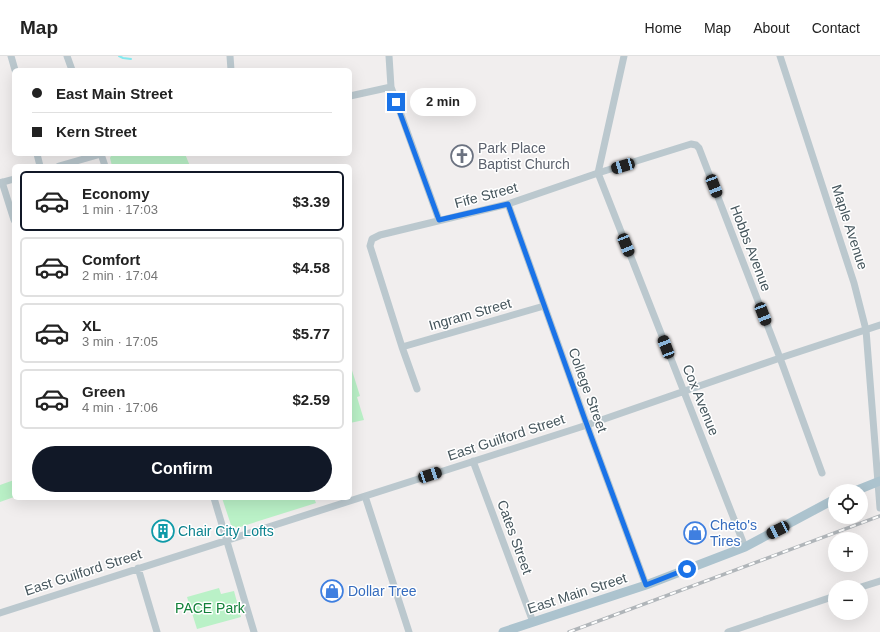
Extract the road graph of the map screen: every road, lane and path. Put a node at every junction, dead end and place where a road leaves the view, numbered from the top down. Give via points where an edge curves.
1 (11, 56) edge
2 (67, 56) edge
3 (230, 56) edge
4 (389, 56) edge
5 (624, 56) edge
6 (780, 56) edge
7 (14, 68) edge
8 (71, 68) edge
9 (231, 68) edge
10 (391, 87) junction
11 (352, 96) edge
12 (696, 145) joint
13 (94, 156) edge
14 (66, 164) edge
15 (598, 173) junction
16 (12, 179) edge
17 (1, 182) edge
18 (508, 204) junction
19 (12, 214) edge
20 (439, 220) junction
21 (544, 306) junction
22 (880, 325) edge
23 (866, 330) junction
24 (402, 347) junction
25 (780, 358) junction
26 (417, 389) dead end
27 (684, 392) junction
28 (587, 425) junction
29 (473, 461) junction
30 (822, 473) dead end
31 (879, 482) edge
32 (868, 486) edge
33 (365, 496) junction
34 (215, 500) edge
35 (828, 503) edge
36 (880, 508) edge
37 (227, 540) junction
38 (745, 547) junction
39 (138, 568) junction
40 (880, 581) edge
41 (646, 585) junction
42 (868, 585) edge
43 (828, 598) edge
44 (0, 613) edge
45 (533, 622) junction
46 (157, 632) edge
47 (254, 632) edge
48 (409, 632) edge
49 (502, 632) edge
50 (728, 632) edge

1 - 7 street
2 - 8 street
3 - 9 street
4 - 10 street
5 - 15 street
6 - 23 street, Maple Avenue via 854,283
10 - 11 street
10 - 20 street
12 - 15 street, Fife Street via 691,144
12 - 25 street, Hobbs Avenue via 700,148
13 - 14 street
15 - 18 street, Fife Street
15 - 27 street, Cox Avenue
16 - 17 street
17 - 19 street
18 - 20 street, Fife Street
18 - 21 street, College Street
20 - 24 street, Fife Street via 372,239 370,246
21 - 24 street, Ingram Street
21 - 28 street, College Street
22 - 23 street, East Guilford Street
23 - 25 street, East Guilford Street
23 - 31 street, Maple Avenue
24 - 26 street
25 - 27 street, East Guilford Street
25 - 30 street, Hobbs Avenue
27 - 28 street, East Guilford Street
27 - 38 street, Cox Avenue
28 - 29 street, East Guilford Street
28 - 41 street, College Street
29 - 33 street, East Guilford Street
29 - 45 street, Cates Street
31 - 32 main road
31 - 36 street, Maple Avenue
33 - 37 street, East Guilford Street
33 - 48 street
34 - 37 street
35 - 38 main road, East Main Street
37 - 39 street, East Guilford Street
37 - 47 street
38 - 41 main road, East Main Street
39 - 44 street, East Guilford Street
39 - 46 street
40 - 42 street
41 - 45 main road, East Main Street
43 - 50 street
45 - 49 main road, East Main Street

